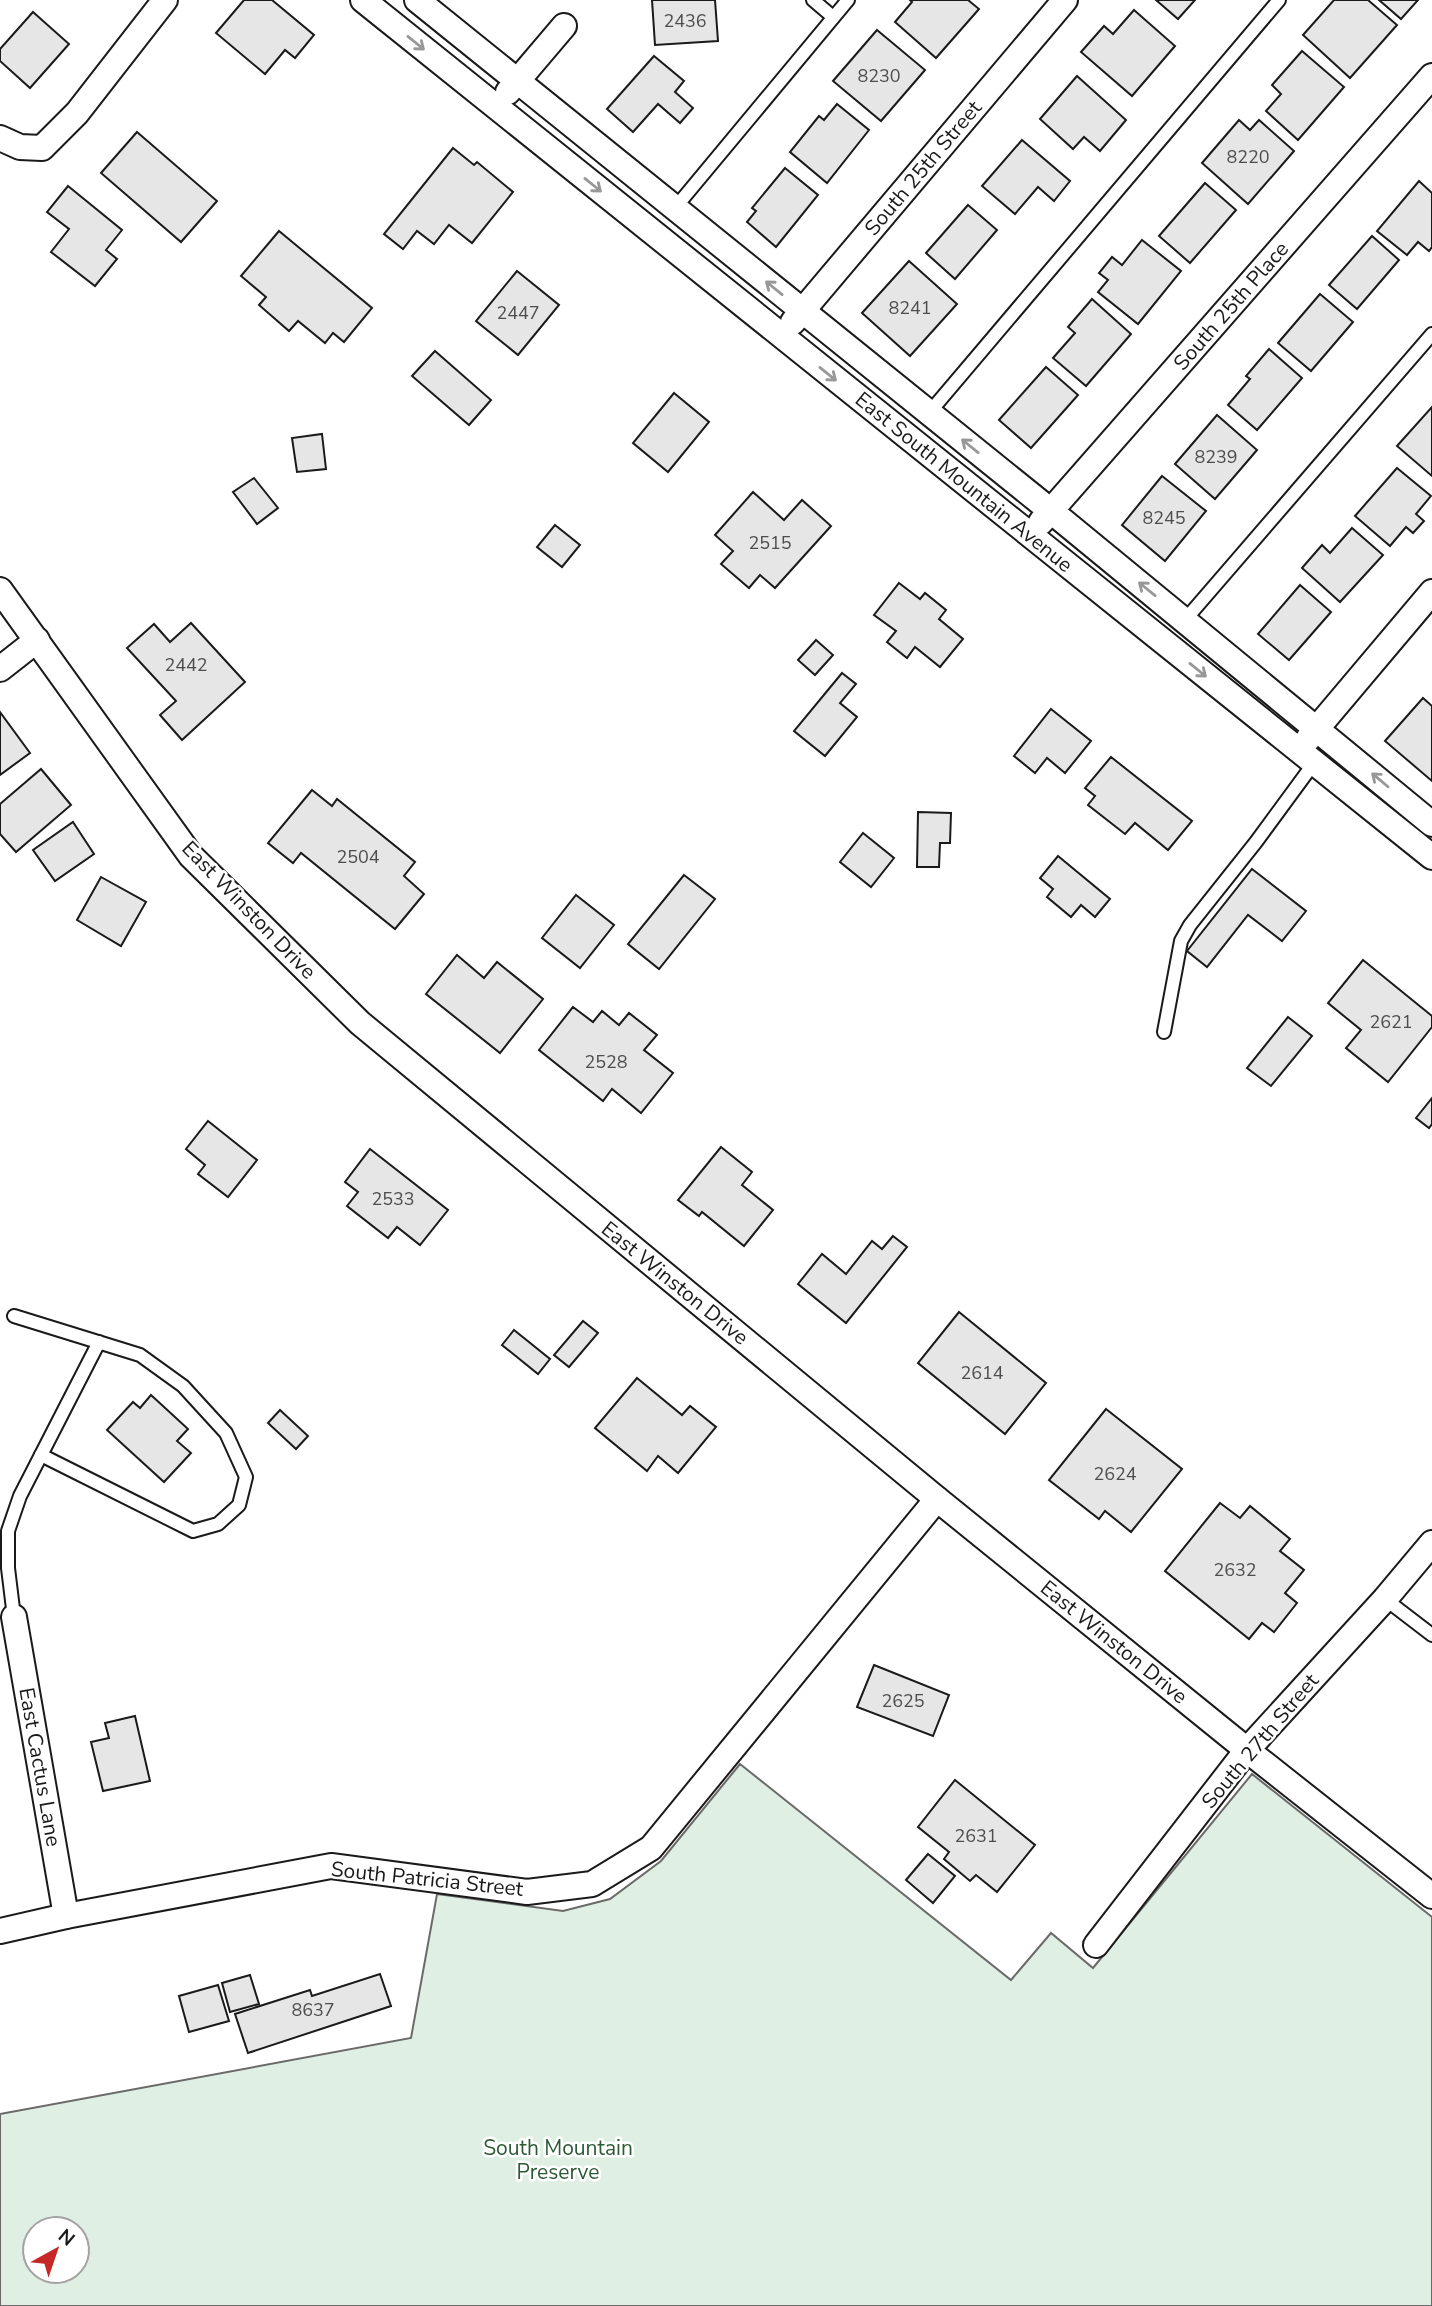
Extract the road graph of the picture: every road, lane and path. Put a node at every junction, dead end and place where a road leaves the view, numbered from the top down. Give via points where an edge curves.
1 (164, 0) edge
2 (363, 0) edge
3 (417, 0) edge
4 (813, 0) edge
5 (848, 0) edge
6 (1065, 0) edge
7 (1279, 0) edge
8 (833, 17) junction
9 (564, 26) dead end
10 (1432, 76) edge
11 (517, 81) junction
12 (496, 107) junction
13 (0, 138) edge
14 (675, 208) junction
15 (802, 310) junction
16 (1432, 334) edge
17 (782, 336) junction
18 (929, 413) junction
19 (1051, 511) junction
20 (1029, 535) junction
21 (0, 590) edge
22 (1432, 592) edge
23 (1185, 620) junction
24 (37, 640) junction
25 (0, 669) edge
26 (1317, 728) junction
27 (1306, 757) junction
28 (1432, 824) edge
29 (1432, 857) edge
30 (1164, 1032) dead end
31 (13, 1316) dead end
32 (99, 1342) junction
33 (41, 1455) junction
34 (937, 1499) junction
35 (1432, 1543) edge
36 (1385, 1599) junction
37 (14, 1617) joint
38 (1432, 1635) edge
39 (1247, 1750) junction
40 (1432, 1896) edge
41 (66, 1916) junction
42 (0, 1931) edge
43 (1096, 1945) dead end

1 - 13 street via 78,113 42,148 20,147
2 -> 12 street, East South Mountain Avenue
3 - 11 street, East South Mountain Avenue
4 - 8 lane
5 - 8 lane
6 - 15 street, South 25th Street
7 - 18 lane
8 - 14 lane
9 - 11 street
10 - 19 street, South 25th Place
11 - 12 street
11 - 14 street, East South Mountain Avenue
12 -> 17 street, East South Mountain Avenue
15 -> 14 street, East South Mountain Avenue
15 - 17 street, South 25th Street
15 - 18 street, East South Mountain Avenue
16 - 23 lane
17 -> 20 street, East South Mountain Avenue
19 -> 18 street, East South Mountain Avenue
19 - 20 street, South 25th Place
23 -> 19 street, East South Mountain Avenue
20 -> 27 street, East South Mountain Avenue
21 - 24 street, East Winston Drive
22 - 26 street
23 - 26 street, East South Mountain Avenue
24 - 25 street
24 - 34 street, East Winston Drive via 191,856 360,1023
26 - 27 street
28 -> 26 street, East South Mountain Avenue
27 - 29 street, East South Mountain Avenue
27 - 30 lane via 1256,842 1181,941
31 - 32 lane
32 - 33 lane
32 - 33 lane via 140,1355 183,1386 226,1433 246,1477 239,1505 218,1524 194,1531
33 - 37 lane via 8,1531
34 - 39 street, East Winston Drive
34 - 41 street, South Patricia Street via 651,1848 592,1884 527,1892 331,1866
35 - 36 street, South 27th Street
36 - 38 lane
36 - 39 street, South 27th Street
37 - 41 street, East Cactus Lane
39 - 40 street, East Winston Drive
39 - 43 street, South 27th Street
41 - 42 street, South Patricia Street

